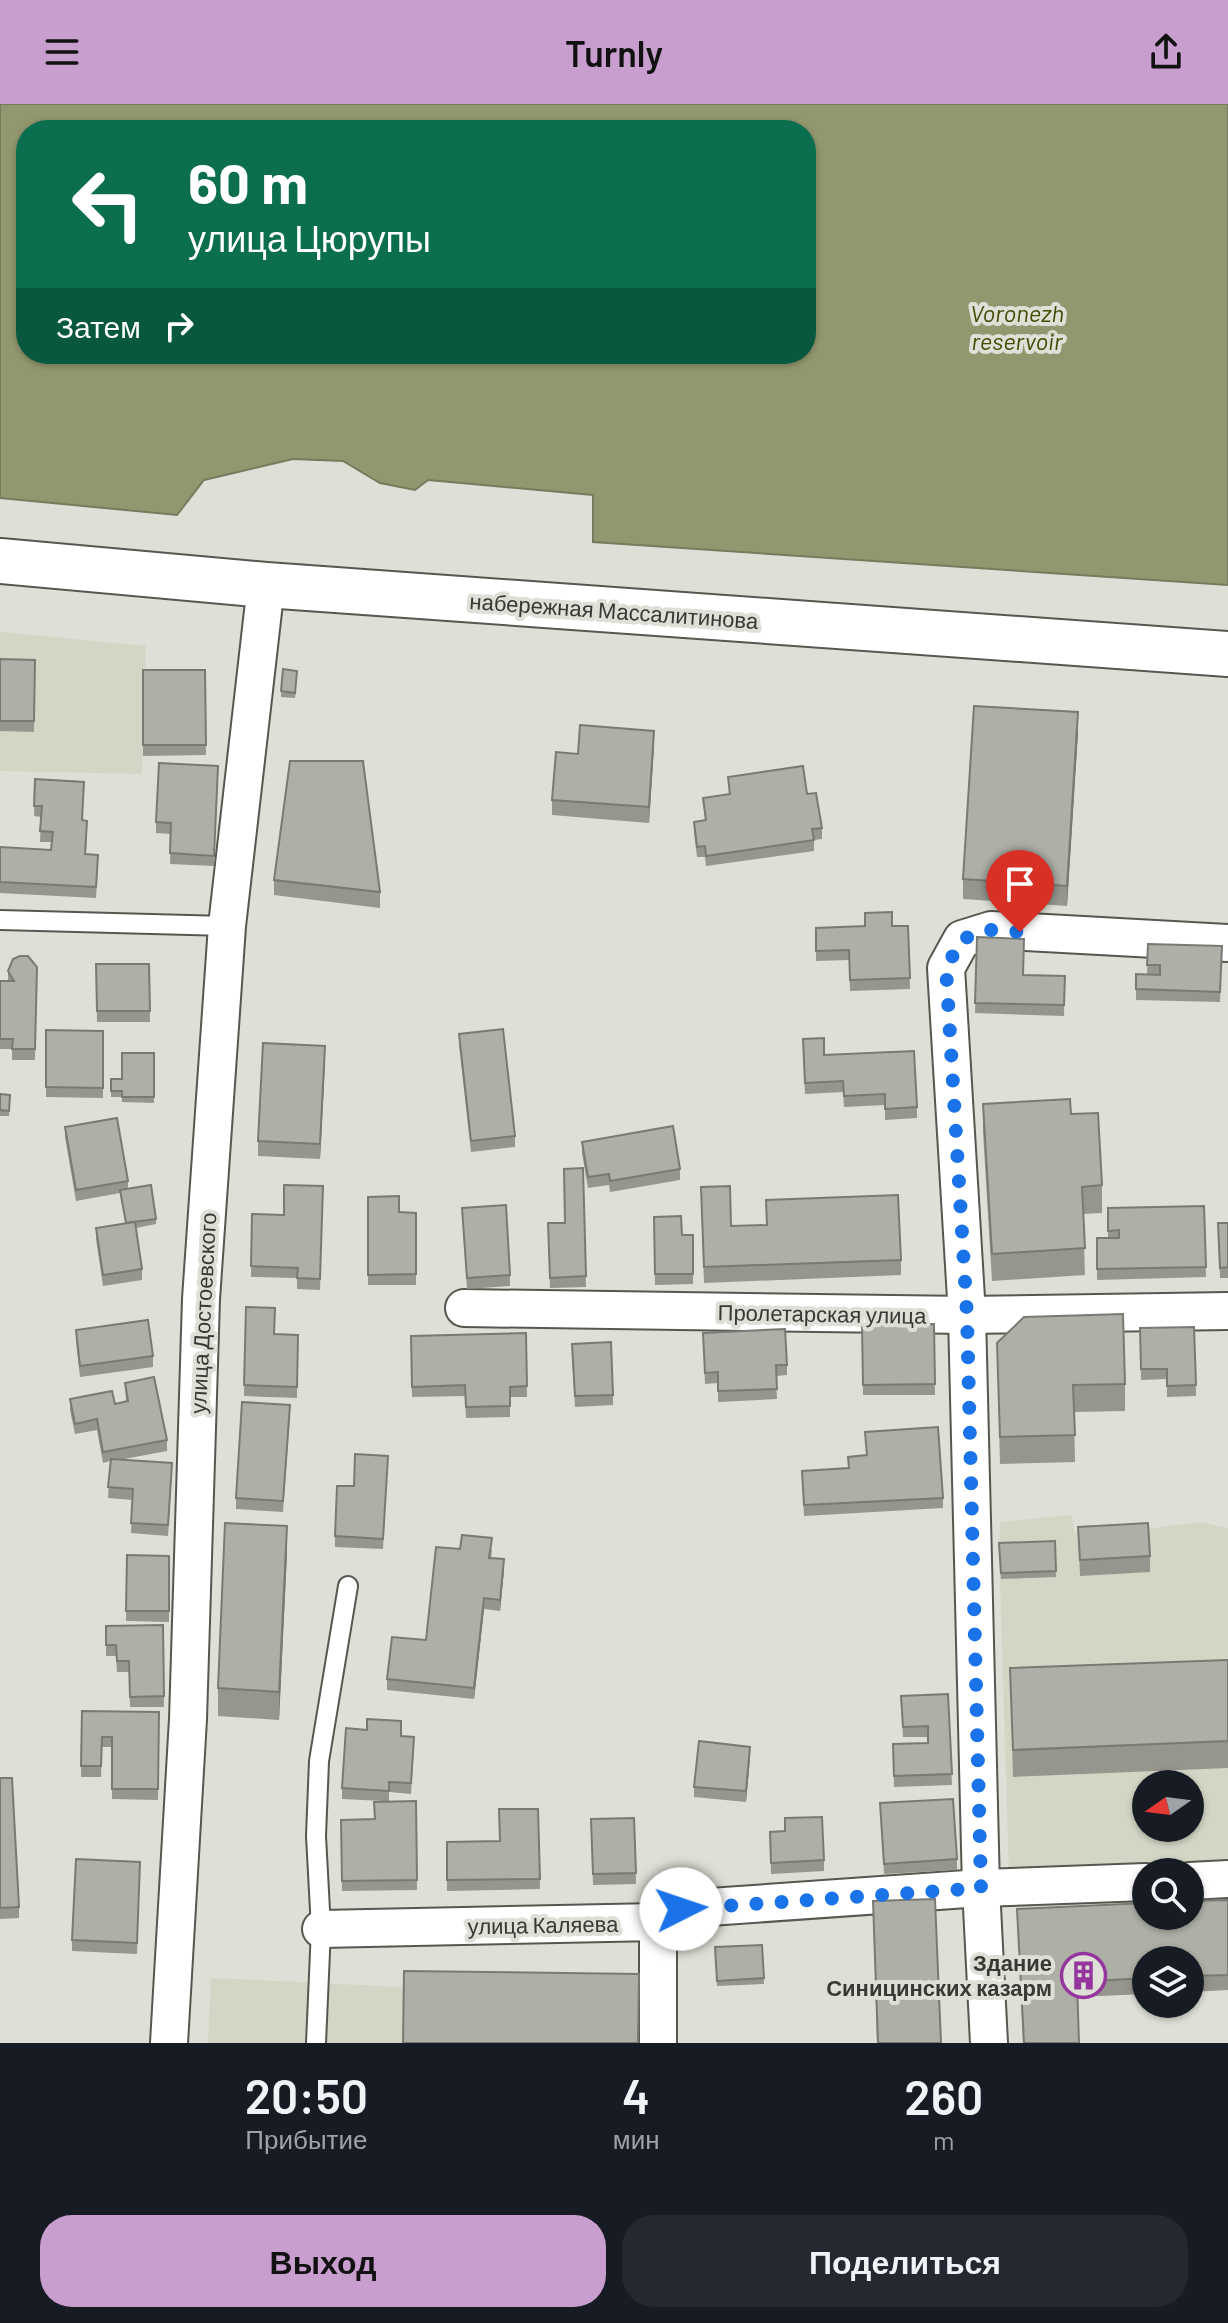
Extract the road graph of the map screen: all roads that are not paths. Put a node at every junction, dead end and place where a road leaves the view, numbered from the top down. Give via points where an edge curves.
1 (0, 561) edge
2 (266, 585) junction
3 (1228, 654) edge
4 (0, 920) edge
5 (227, 926) junction
6 (1228, 943) edge
7 (464, 1308) dead end
8 (1228, 1311) edge
9 (967, 1315) junction
10 (348, 1586) dead end
11 (1228, 1879) edge
12 (1204, 1880) edge
13 (1132, 1883) edge
14 (981, 1888) junction
15 (658, 1922) junction
16 (321, 1929) junction
17 (169, 2043) edge
18 (316, 2043) edge
19 (658, 2043) edge
20 (989, 2043) edge

1 - 2 main road, набережная Массалитинова
2 - 3 main road, набережная Массалитинова
2 - 5 street, улица Достоевского
4 - 5 lane
5 - 17 street, улица Достоевского via 201,1299 188,1719
6 - 9 street via 991,930 962,939 946,968
7 - 9 street, Пролетарская улица
8 - 9 street, Пролетарская улица
9 - 14 street
10 - 16 lane via 319,1761
11 - 12 street
13 - 14 street, улица Каляева
14 - 15 street, улица Каляева via 681,1909
14 - 20 street
15 - 16 street, улица Каляева
15 - 19 street
16 - 18 lane

